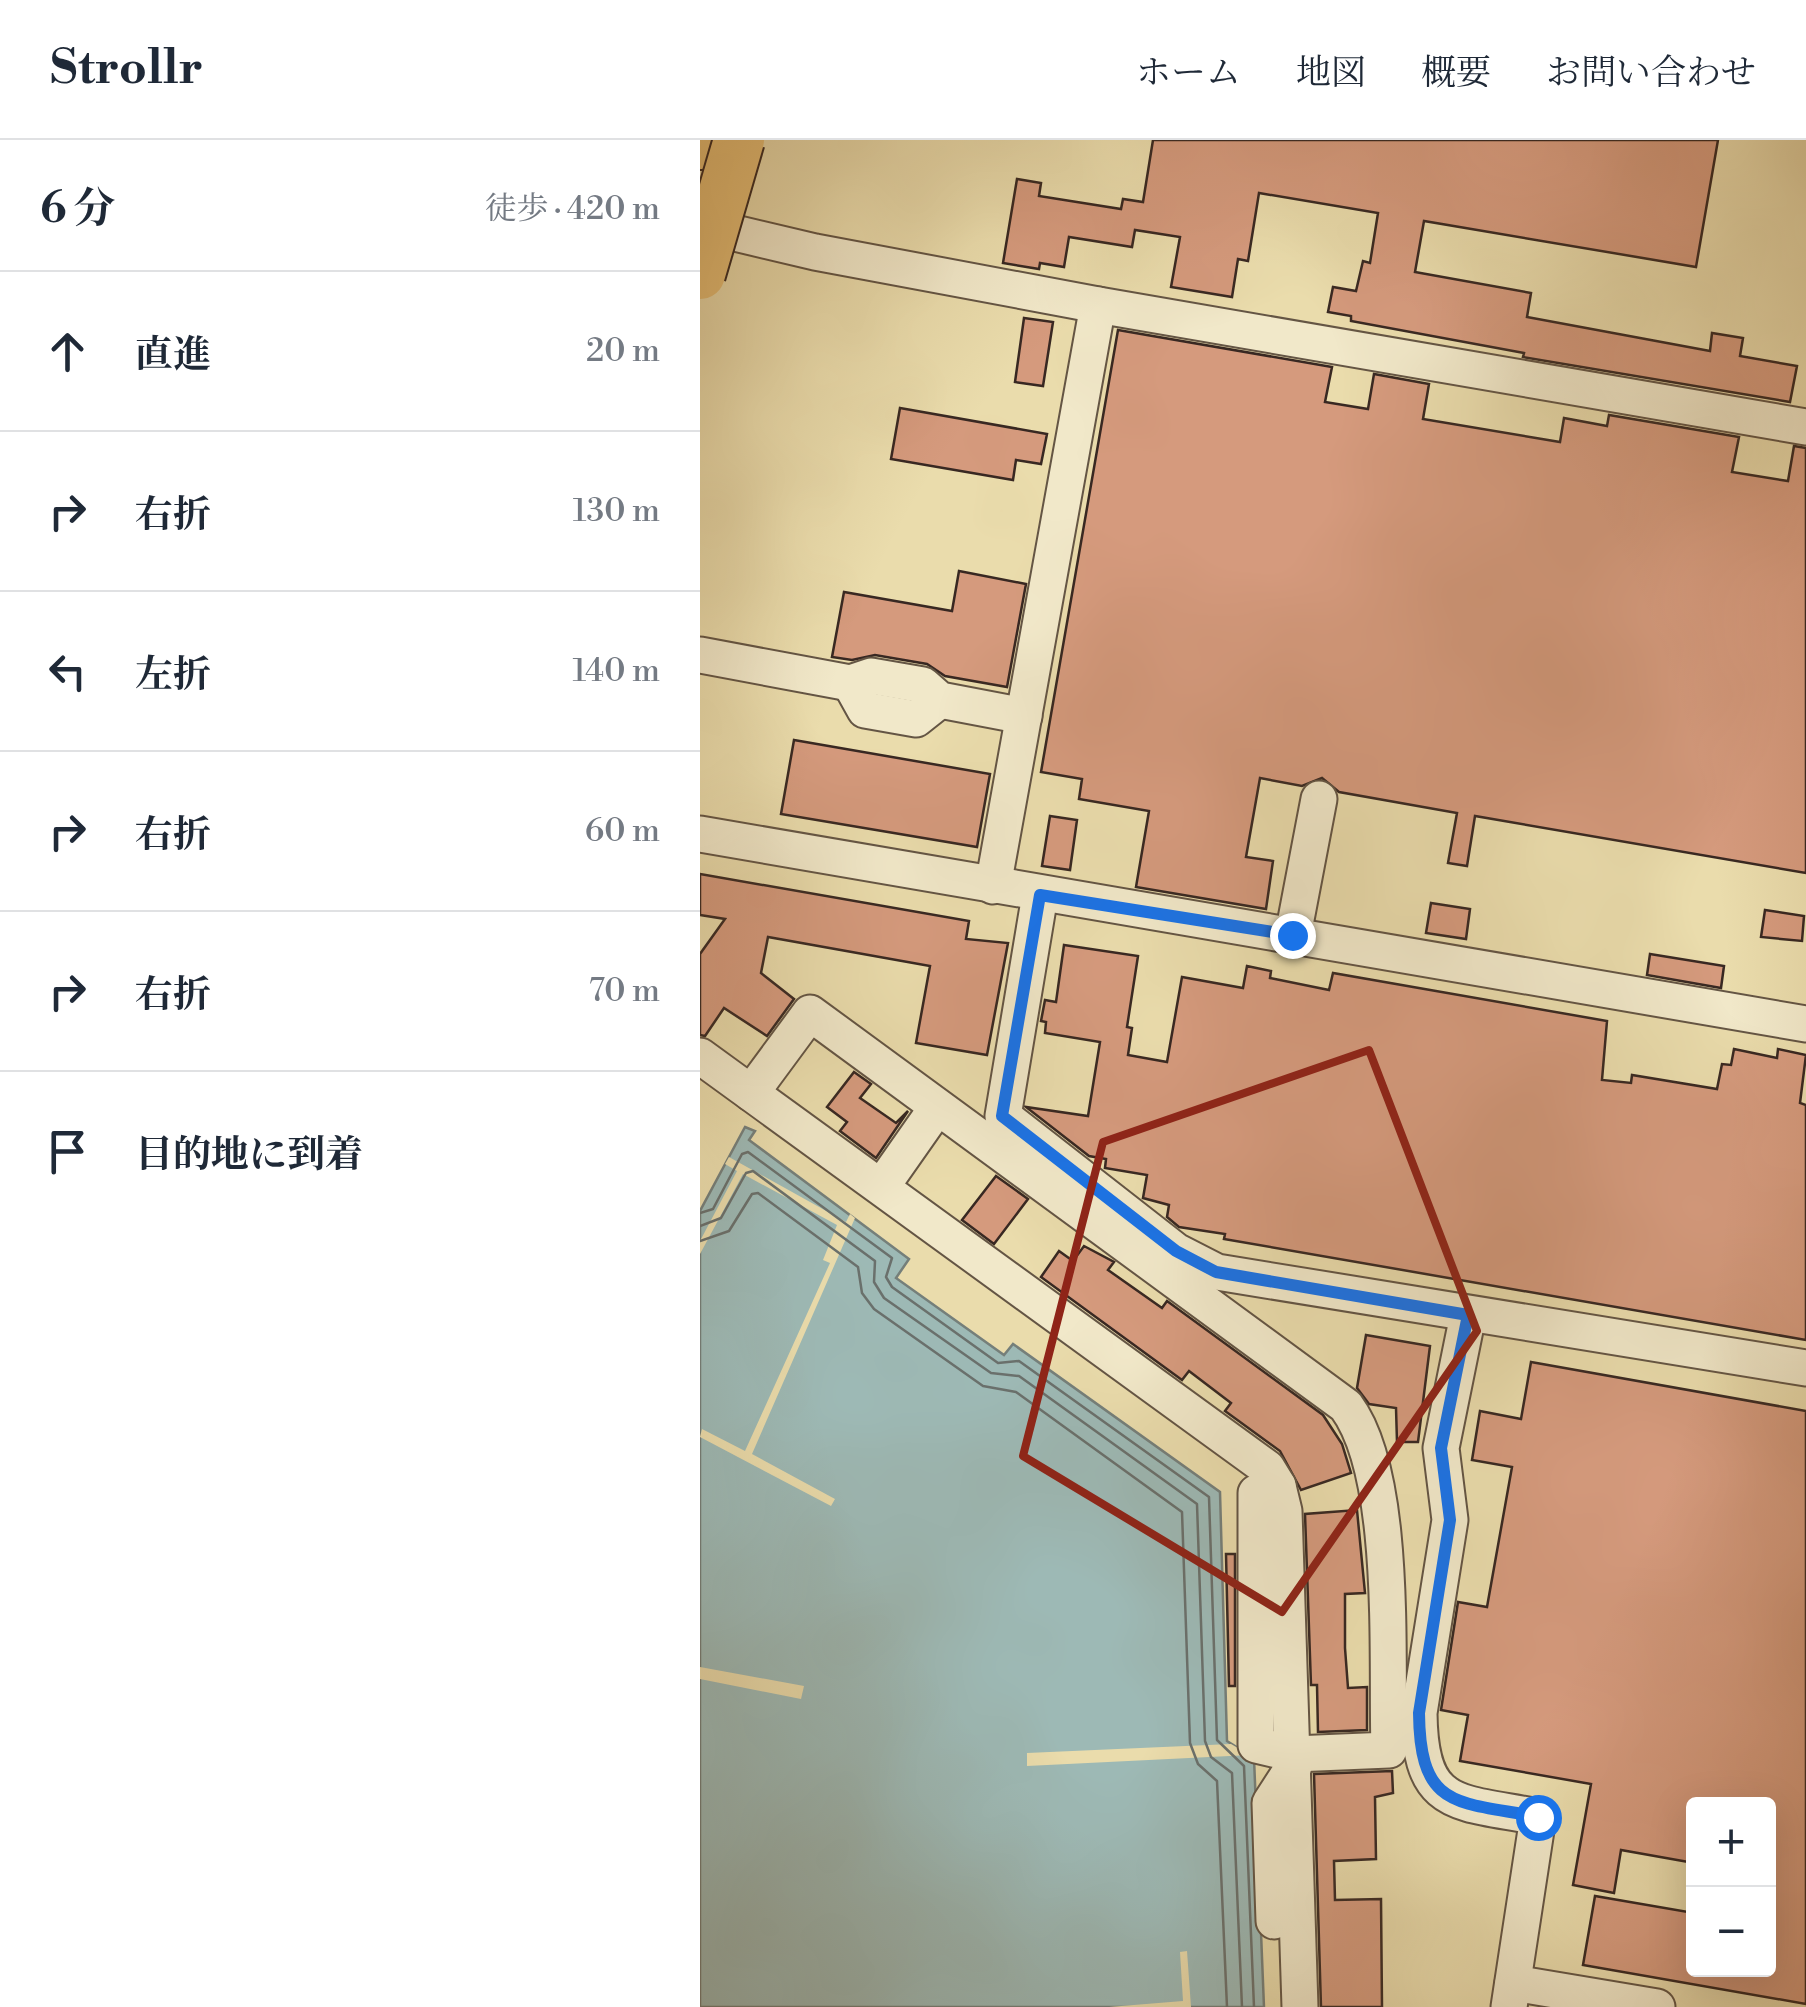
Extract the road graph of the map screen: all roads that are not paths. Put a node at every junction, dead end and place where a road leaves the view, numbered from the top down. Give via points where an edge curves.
1 (739, 140) edge
2 (701, 225) edge
3 (700, 274) edge
4 (1098, 305) junction
5 (1806, 427) edge
6 (700, 654) edge
7 (1024, 716) junction
8 (1319, 798) dead end
9 (700, 834) edge
10 (993, 886) junction
11 (1040, 895) junction
12 (1292, 935) junction
13 (1806, 1024) edge
14 (700, 1056) edge
15 (750, 1104) junction
16 (936, 1110) junction
17 (882, 1186) junction
18 (1468, 1315) junction
19 (1806, 1368) edge
20 (1267, 1490) junction
21 (1294, 1760) junction
22 (1511, 1995) edge
23 (1277, 2007) edge
24 (1300, 2007) edge
25 (1658, 2007) edge

1 - 3 highway, bridge
2 - 4 lane
4 - 5 lane
4 - 7 lane
6 - 7 lane via 850,684 865,710 916,719 940,700
7 - 10 lane
8 - 12 lane
9 - 10 lane
10 - 11 lane
11 - 12 lane
11 - 18 lane via 1002,1116 1176,1251 1216,1272
12 - 13 lane
14 - 15 lane
15 - 16 lane via 810,1013
15 - 17 lane
15 - 20 lane
16 - 17 lane
16 - 21 lane via 1358,1421 1379,1483 1389,1750
17 - 20 lane via 1247,1450
18 - 19 lane
18 - 22 lane via 1441,1448 1450,1520 1419,1713 1420,1744 1426,1773 1454,1800 1538,1817
20 - 21 lane via 1284,1511
21 - 23 lane via 1270,1804
21 - 24 lane
22 - 25 lane

